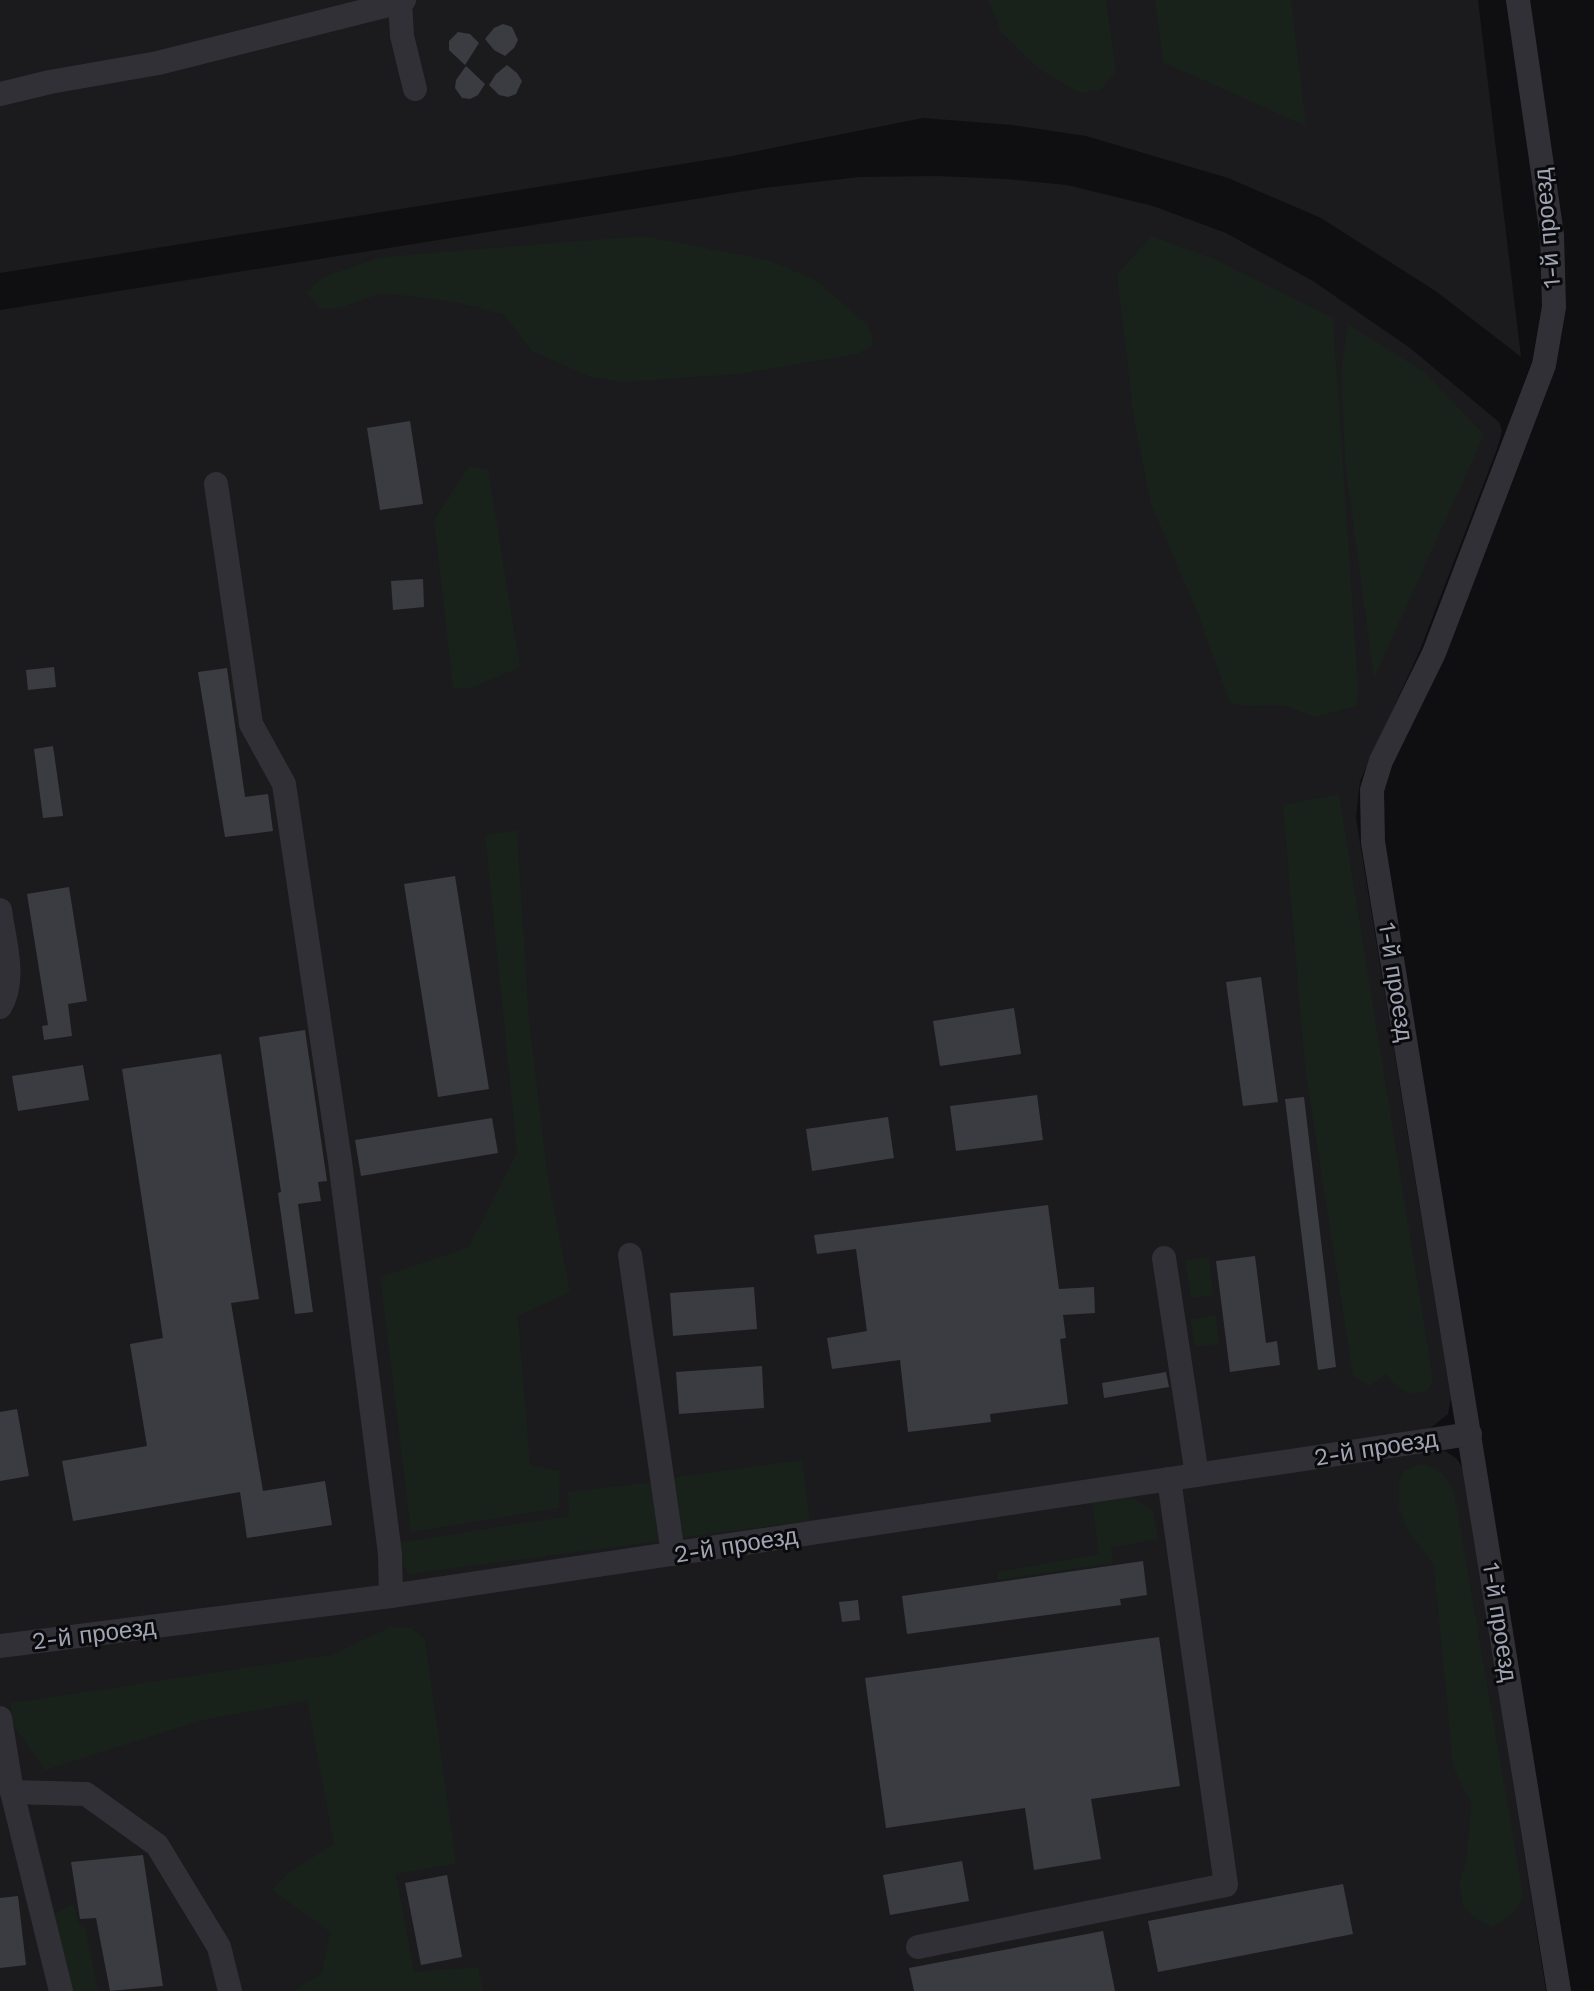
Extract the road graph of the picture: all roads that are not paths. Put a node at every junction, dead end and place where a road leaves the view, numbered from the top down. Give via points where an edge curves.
1 (1518, 0) edge
2 (402, 1) edge
3 (415, 89) dead end
4 (0, 94) edge
5 (216, 484) dead end
6 (0, 910) edge
7 (0, 1007) edge
8 (630, 1255) dead end
9 (1164, 1258) dead end
10 (1470, 1434) junction
11 (1197, 1475) junction
12 (1169, 1479) junction
13 (673, 1554) junction
14 (391, 1596) junction
15 (0, 1646) edge
16 (0, 1718) edge
17 (12, 1792) junction
18 (918, 1947) dead end
19 (61, 1991) edge
20 (230, 1991) edge
21 (1559, 1991) edge

1 - 10 street, 1-й проезд via 1552,235 1551,334 1538,385 1434,653 1372,790 1373,842
2 - 3 street via 402,36
2 - 4 street via 158,63
5 - 14 street via 251,724 284,784 340,1161
6 - 7 street via 9,980
8 - 13 street
9 - 11 street
10 - 11 street, 2-й проезд
10 - 21 street, 1-й проезд
11 - 12 street, 2-й проезд
12 - 13 street, 2-й проезд
12 - 18 street via 1226,1885
13 - 14 street, 2-й проезд
14 - 15 street, 2-й проезд
16 - 17 street
17 - 19 street
17 - 20 street via 86,1794 157,1845 219,1947

